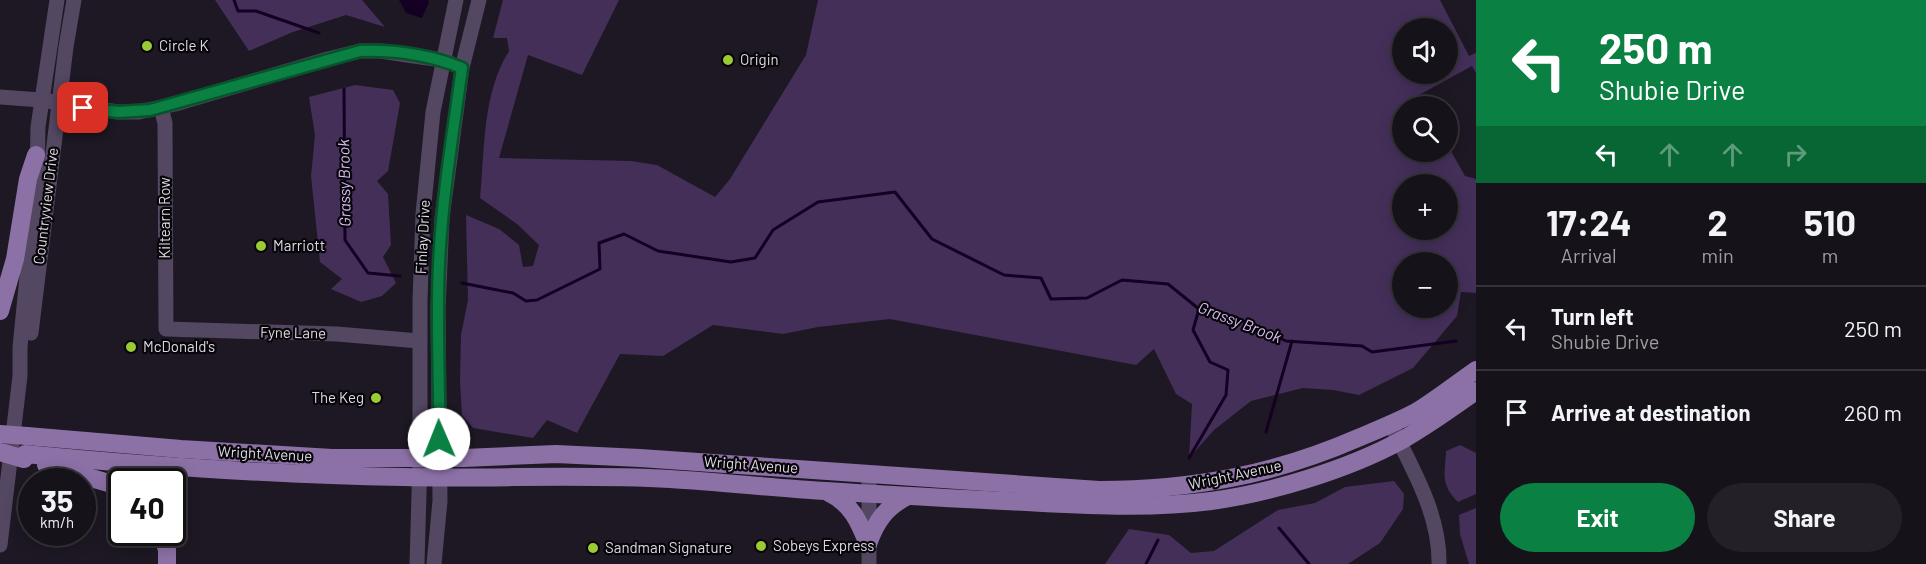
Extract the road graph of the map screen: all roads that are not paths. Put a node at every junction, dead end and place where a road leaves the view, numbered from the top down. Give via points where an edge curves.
1 (57, 0) edge
2 (74, 0) edge
3 (456, 0) edge
4 (478, 0) edge
5 (442, 60) junction
6 (462, 68) junction
7 (0, 97) edge
8 (42, 100) junction
9 (59, 103) junction
10 (161, 108) junction
11 (36, 155) junction
12 (0, 311) edge
13 (166, 329) joint
14 (419, 341) junction
15 (1476, 370) edge
16 (20, 376) junction
17 (1476, 391) edge
18 (1391, 425) junction
19 (0, 434) edge
20 (1399, 441) junction
21 (25, 450) junction
22 (0, 452) edge
23 (420, 458) junction
24 (439, 458) junction
25 (869, 473) junction
26 (439, 477) junction
27 (419, 478) junction
28 (108, 483) edge
29 (825, 491) junction
30 (868, 494) junction
31 (908, 496) junction
32 (868, 544) junction
33 (0, 545) edge
34 (166, 546) edge
35 (167, 564) edge
36 (417, 564) edge
37 (434, 564) edge
38 (869, 564) edge
39 (1439, 564) edge

1 - 8 street, Countryview Drive
2 - 9 street, Countryview Drive
3 - 5 street, Finlay Drive
4 - 6 street, Finlay Drive
5 - 6 street
5 - 10 street via 360,51
5 - 14 street, Finlay Drive via 427,162
6 - 24 street, Finlay Drive via 447,170 439,264
7 - 8 street
8 - 9 street
8 - 11 street, Countryview Drive
9 - 10 street via 118,112
9 - 16 street, Countryview Drive via 30,346
10 - 13 street, Kiltearn Row via 166,162
11 - 12 main road
11 - 16 street, Countryview Drive
13 - 14 street, Fyne Lane via 337,334
14 - 23 street, Finlay Drive
15 - 18 main road, Wright Avenue
16 - 33 street, Countryview Drive
17 - 20 main road, Wright Avenue
18 - 20 street
18 - 25 main road, Wright Avenue via 1273,469 1180,487 1100,490
19 - 21 main road, Wright Avenue, bridge
20 - 31 main road, Wright Avenue via 1302,480 1202,502 1122,507
20 - 39 street via 1427,501
21 - 22 main road, Wright Avenue, bridge
21 - 23 main road, Wright Avenue
21 - 27 main road, Wright Avenue via 267,473
21 - 28 main road
23 - 24 main road, Wright Avenue
23 - 27 street, Finlay Drive
24 - 25 main road, Wright Avenue via 577,455
24 - 26 street, Finlay Drive
25 - 30 street
26 - 27 main road, Wright Avenue
26 - 29 main road, Wright Avenue via 598,476
26 - 37 street, Finlay Drive
27 - 36 street, Finlay Drive
29 - 30 main road, Wright Avenue
29 - 32 main road via 852,509
30 - 31 main road, Wright Avenue
30 - 32 street
31 - 32 main road via 883,513
32 - 38 street
34 - 35 main road

